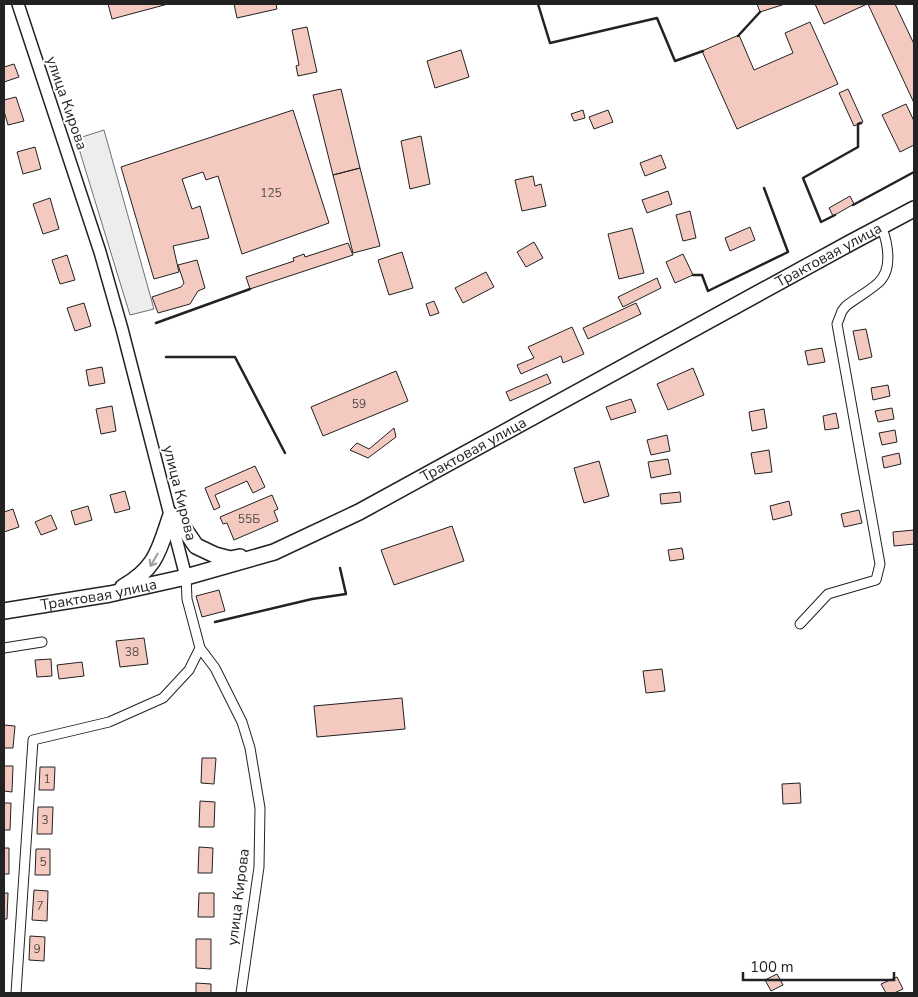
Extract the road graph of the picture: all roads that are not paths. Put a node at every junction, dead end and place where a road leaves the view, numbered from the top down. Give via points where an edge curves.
1 (18, 4) edge
2 (914, 210) edge
3 (882, 228) junction
4 (170, 515) junction
5 (274, 552) junction
6 (186, 578) junction
7 (110, 594) junction
8 (4, 611) edge
9 (800, 624) dead end
10 (42, 642) dead end
11 (4, 648) edge
12 (200, 648) junction
13 (16, 993) edge
14 (241, 993) edge

1 - 4 street, улица Кирова via 100,252 137,381
2 - 3 highway, Трактовая улица
3 - 5 highway, Трактовая улица via 359,512
3 - 9 street via 888,245 886,273 877,284 846,306 837,324 880,564 876,580 828,594
4 - 5 highway via 196,546 215,556 230,559
4 - 6 street, улица Кирова
4 -> 7 highway via 159,551 150,567 136,580
5 - 6 highway, Трактовая улица
6 - 7 highway, Трактовая улица
6 - 12 street, улица Кирова
7 - 8 highway, Трактовая улица
10 - 11 street
12 - 13 street via 189,670 163,698 109,722 33,740
12 - 14 street, улица Кирова via 215,668 242,722 250,748 260,808 258,866

